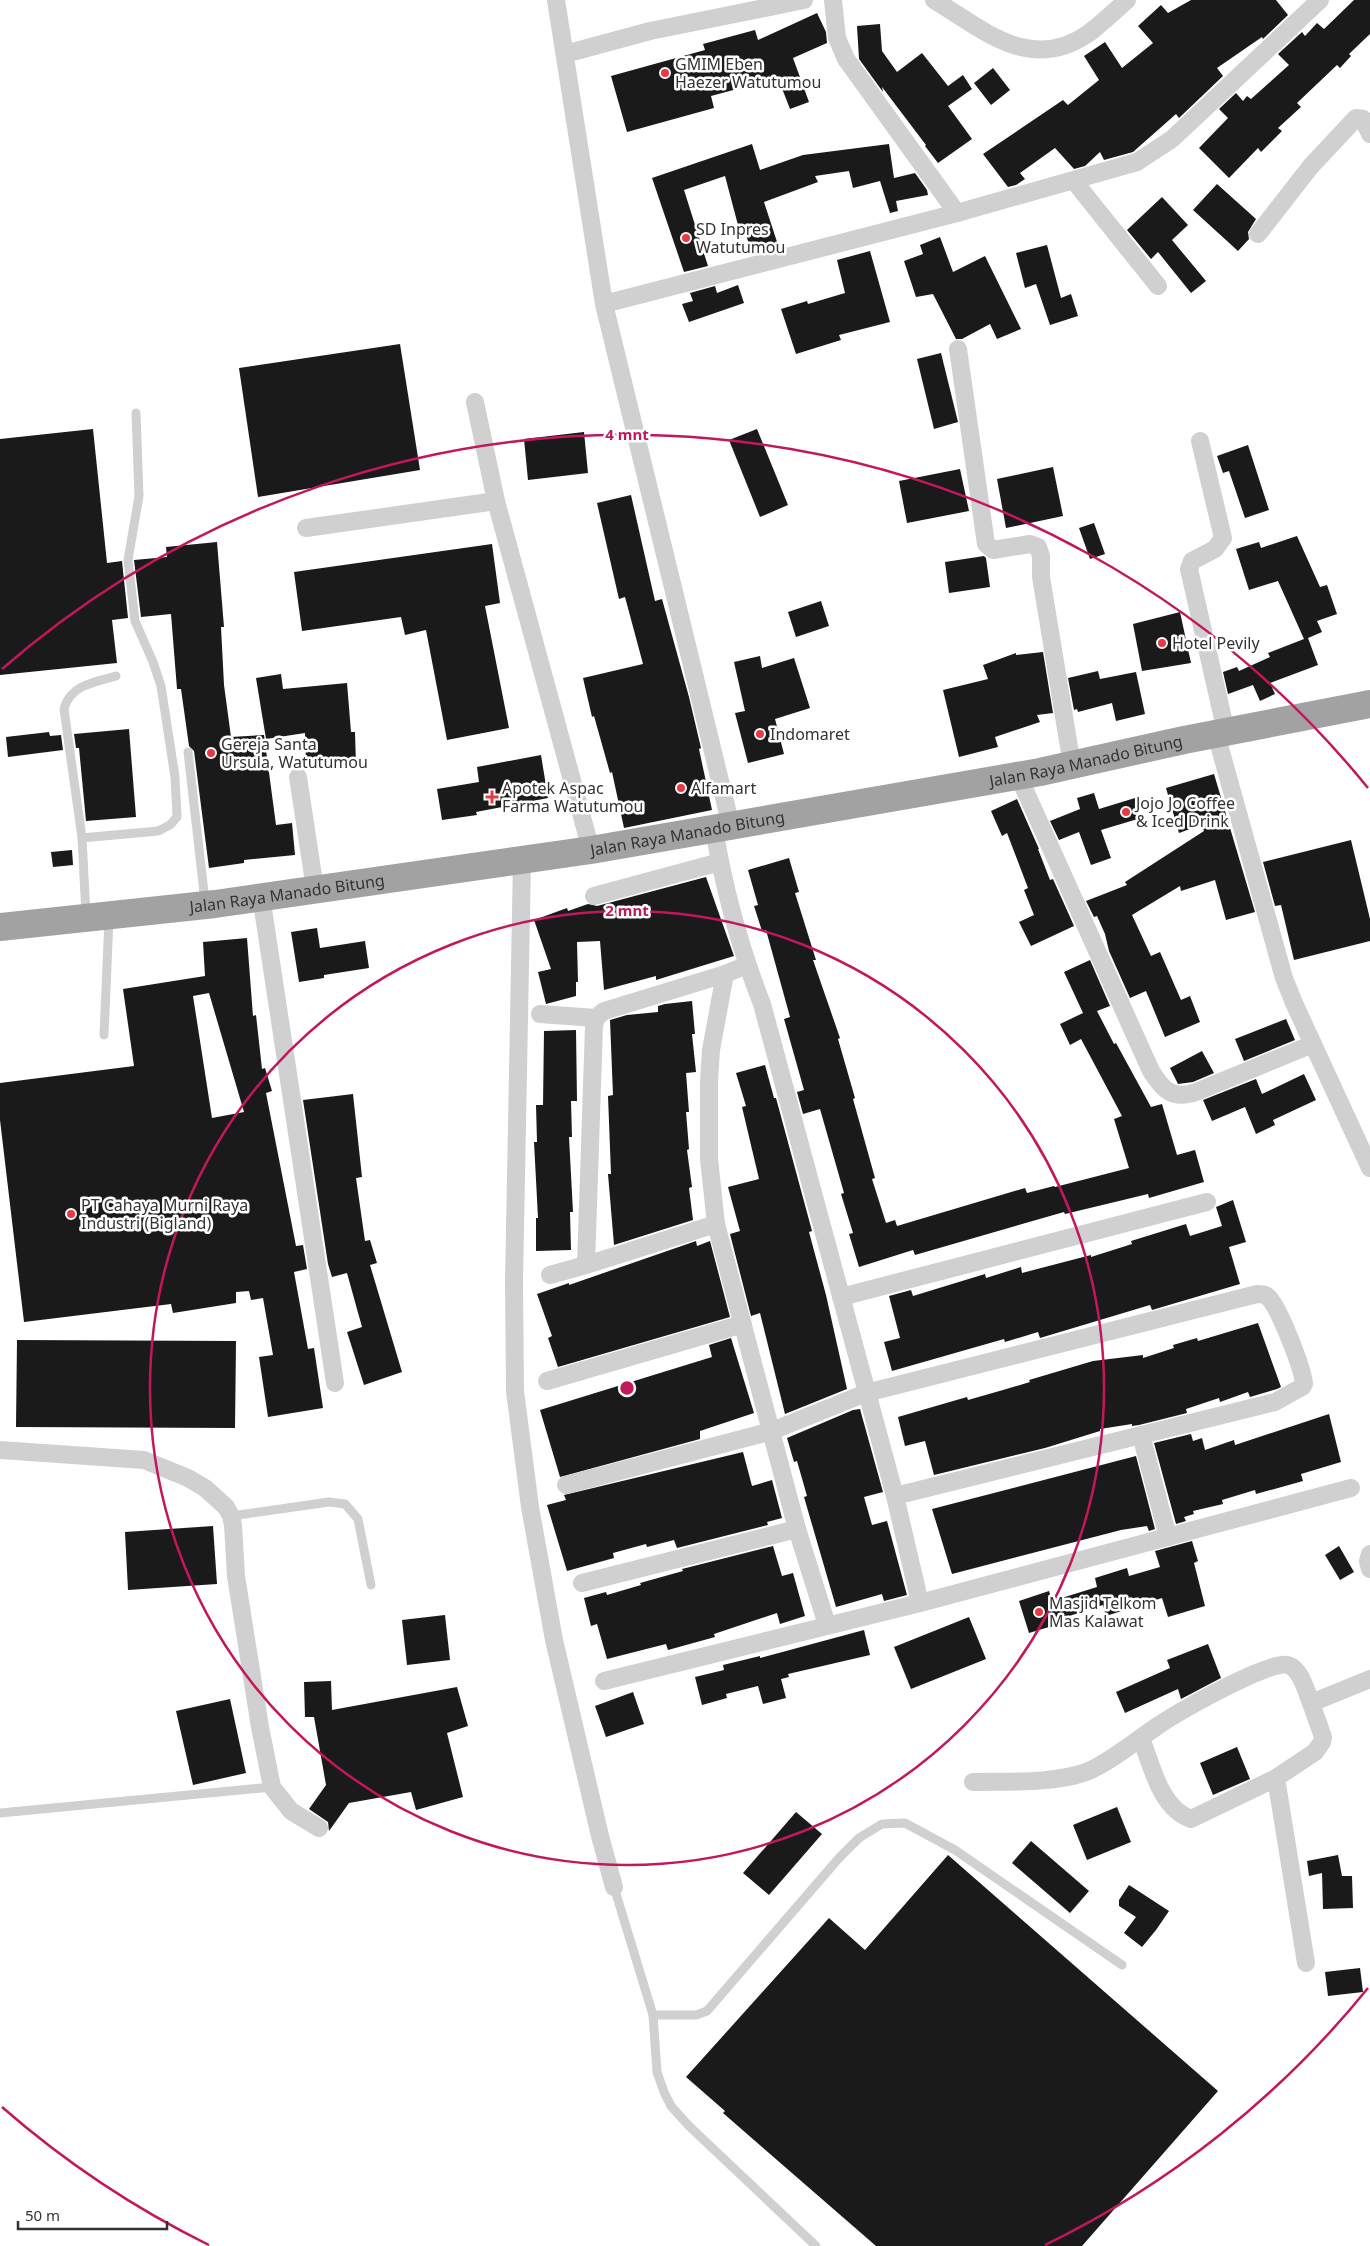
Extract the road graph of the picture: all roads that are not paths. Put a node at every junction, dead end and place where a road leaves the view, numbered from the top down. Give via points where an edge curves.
1 (556, 0) edge
2 (804, 0) edge
3 (833, 0) edge
4 (934, 0) edge
5 (1127, 0) edge
6 (1320, 0) edge
7 (565, 54) junction
8 (1370, 134) edge
9 (1074, 181) junction
10 (957, 213) junction
11 (1258, 234) dead end
12 (1158, 286) dead end
13 (604, 304) junction
14 (958, 349) dead end
15 (475, 402) dead end
16 (136, 413) dead end
17 (1200, 442) dead end
18 (496, 500) junction
19 (306, 528) dead end
20 (116, 676) dead end
21 (1370, 704) edge
22 (1221, 733) junction
23 (188, 752) dead end
24 (1072, 765) junction
25 (1018, 775) junction
26 (298, 777) dead end
27 (722, 827) junction
28 (82, 838) junction
29 (590, 850) junction
30 (522, 860) junction
31 (720, 862) junction
32 (315, 889) junction
33 (261, 896) junction
34 (594, 896) dead end
35 (205, 904) junction
36 (98, 917) junction
37 (0, 927) edge
38 (747, 965) junction
39 (725, 974) junction
40 (540, 1014) dead end
41 (596, 1018) junction
42 (104, 1036) dead end
43 (1312, 1044) junction
44 (1370, 1168) edge
45 (1207, 1202) dead end
46 (716, 1224) junction
47 (586, 1265) junction
48 (550, 1275) dead end
49 (841, 1297) junction
50 (743, 1324) junction
51 (547, 1380) dead end
52 (335, 1383) dead end
53 (866, 1393) junction
54 (772, 1431) junction
55 (1141, 1435) junction
56 (0, 1450) edge
57 (566, 1485) dead end
58 (1350, 1488) dead end
59 (895, 1496) junction
60 (232, 1516) junction
61 (797, 1529) junction
62 (1168, 1537) junction
63 (1370, 1554) edge
64 (1370, 1569) edge
65 (582, 1583) dead end
66 (370, 1585) dead end
67 (920, 1603) junction
68 (827, 1625) junction
69 (1370, 1679) edge
70 (604, 1681) dead end
71 (1311, 1703) junction
72 (1141, 1738) junction
73 (1276, 1778) junction
74 (972, 1782) dead end
75 (272, 1787) junction
76 (0, 1813) edge
77 (319, 1828) dead end
78 (614, 1887) joint
79 (1306, 1963) dead end
80 (1122, 1965) dead end
81 (653, 2015) junction
82 (816, 2246) edge

1 - 7 street
2 - 7 street via 650,30
3 - 10 street via 837,38 846,59
4 - 5 street via 1006,42 1037,51 1058,48 1079,39
6 - 9 street via 1172,139 1137,162
7 - 13 street
8 - 11 street via 1363,119 1356,118 1311,166
9 - 10 street
9 - 12 street
10 - 13 street
13 - 27 street
14 - 24 street via 986,544 993,550 1030,544 1038,547 1041,556 1041,577
15 - 18 street
16 - 28 lane via 139,496 128,560 135,621 161,686 178,811 176,821 158,830
17 - 22 street via 1223,538 1215,549 1192,561 1189,569
18 - 19 street
18 - 29 street
20 - 28 lane via 81,686 68,699 64,709
21 - 22 highway, Jalan Raya Manado Bitung
22 - 24 highway, Jalan Raya Manado Bitung
22 - 43 street via 1284,978
23 - 35 lane
24 - 25 highway, Jalan Raya Manado Bitung
25 - 27 highway, Jalan Raya Manado Bitung
25 - 43 street via 1158,1083 1167,1091 1184,1096
26 - 32 street
27 - 29 highway, Jalan Raya Manado Bitung
27 - 31 street
28 - 36 lane
29 - 30 highway, Jalan Raya Manado Bitung
30 - 32 highway, Jalan Raya Manado Bitung
30 - 78 street via 515,1391 542,1580
31 - 34 street
31 - 38 street
32 - 33 highway, Jalan Raya Manado Bitung
33 - 35 highway, Jalan Raya Manado Bitung
33 - 52 street
35 - 36 highway, Jalan Raya Manado Bitung
36 - 37 highway, Jalan Raya Manado Bitung
36 - 42 lane
38 - 39 street
38 - 49 street via 762,1004
39 - 41 street via 604,1011
39 - 46 street via 710,1081 709,1159
40 - 41 street
41 - 47 street
43 - 44 street
45 - 49 street
46 - 47 street
46 - 50 street
47 - 48 street
49 - 53 street
50 - 51 street
50 - 54 street
53 - 54 street
53 - 55 street via 1242,1298 1262,1294 1269,1298 1285,1326 1302,1373 1302,1387 1275,1402
53 - 59 street
54 - 57 street
54 - 61 street
55 - 59 street
55 - 62 street
56 - 60 street via 144,1460 205,1488
58 - 62 street
59 - 67 street
60 - 66 lane via 330,1502 346,1504 358,1520
60 - 75 street via 236,1576
61 - 65 street
61 - 68 street
62 - 67 street
63 - 64 street
67 - 68 street
68 - 70 street
69 - 71 street
71 - 72 street via 1292,1666 1278,1664 1177,1714
71 - 73 street via 1322,1729 1322,1742 1315,1752
72 - 73 street via 1166,1800 1174,1811 1191,1819
72 - 74 street via 1078,1774
73 - 79 street
75 - 76 lane
75 - 77 street via 291,1811
78 - 81 lane
80 - 81 lane via 955,1850 904,1823 882,1824 860,1838 839,1858 707,2011
81 - 82 lane via 657,2072 671,2106

